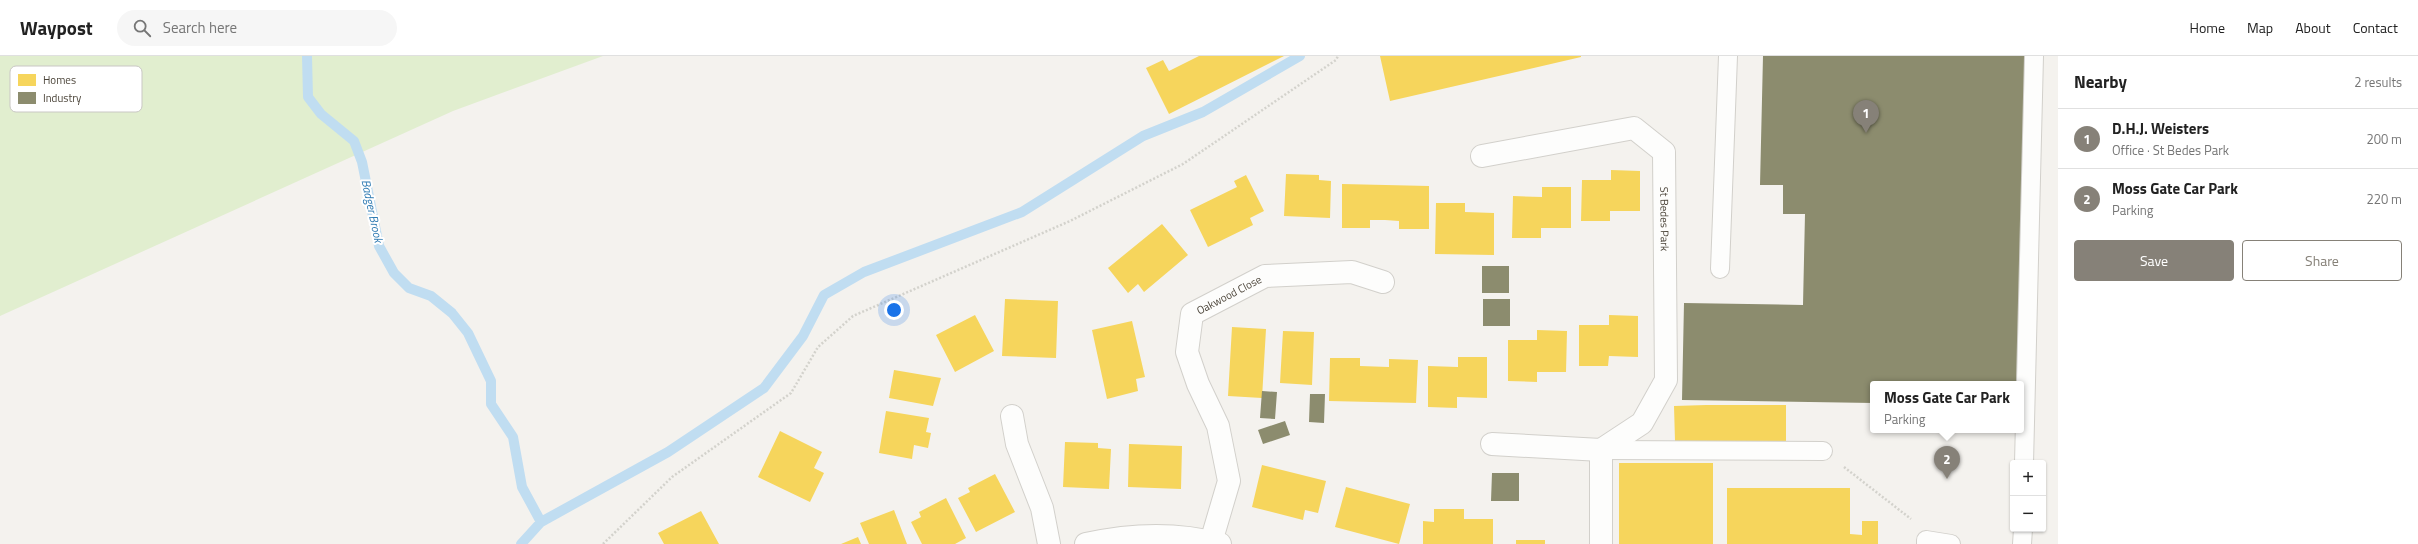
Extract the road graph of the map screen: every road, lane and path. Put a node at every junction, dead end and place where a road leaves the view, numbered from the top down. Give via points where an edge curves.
1 (1338, 56) edge
2 (1728, 56) edge
3 (2034, 56) edge
4 (1482, 156) dead end
5 (1720, 269) dead end
6 (1383, 282) dead end
7 (1012, 416) dead end
8 (1492, 444) dead end
9 (1601, 450) junction
10 (1823, 451) joint
11 (2024, 460) edge
12 (2023, 532) edge
13 (1113, 541) edge
14 (1926, 542) edge
15 (1216, 543) edge
16 (603, 544) edge
17 (1050, 544) edge
18 (1086, 544) edge
19 (1601, 544) edge
20 (1951, 544) edge
21 (2022, 544) edge

1 - 16 path via 1336,60 1183,164 1070,221 853,316 818,347 791,393 672,476
2 - 5 lane
3 - 11 lane
4 - 9 street, St Bedes Park via 1634,128 1664,152 1666,380 1642,423
6 - 15 street, Oakwood Close via 1352,272 1265,276 1192,314 1187,352 1198,384 1218,426 1230,481
7 - 17 street via 1017,444 1042,508
8 - 9 street
9 - 10 lane
9 - 19 street
10 - 14 path via 1914,522
12 - 21 lane
13 - 15 street via 1161,535
13 - 18 street
14 - 20 lane

